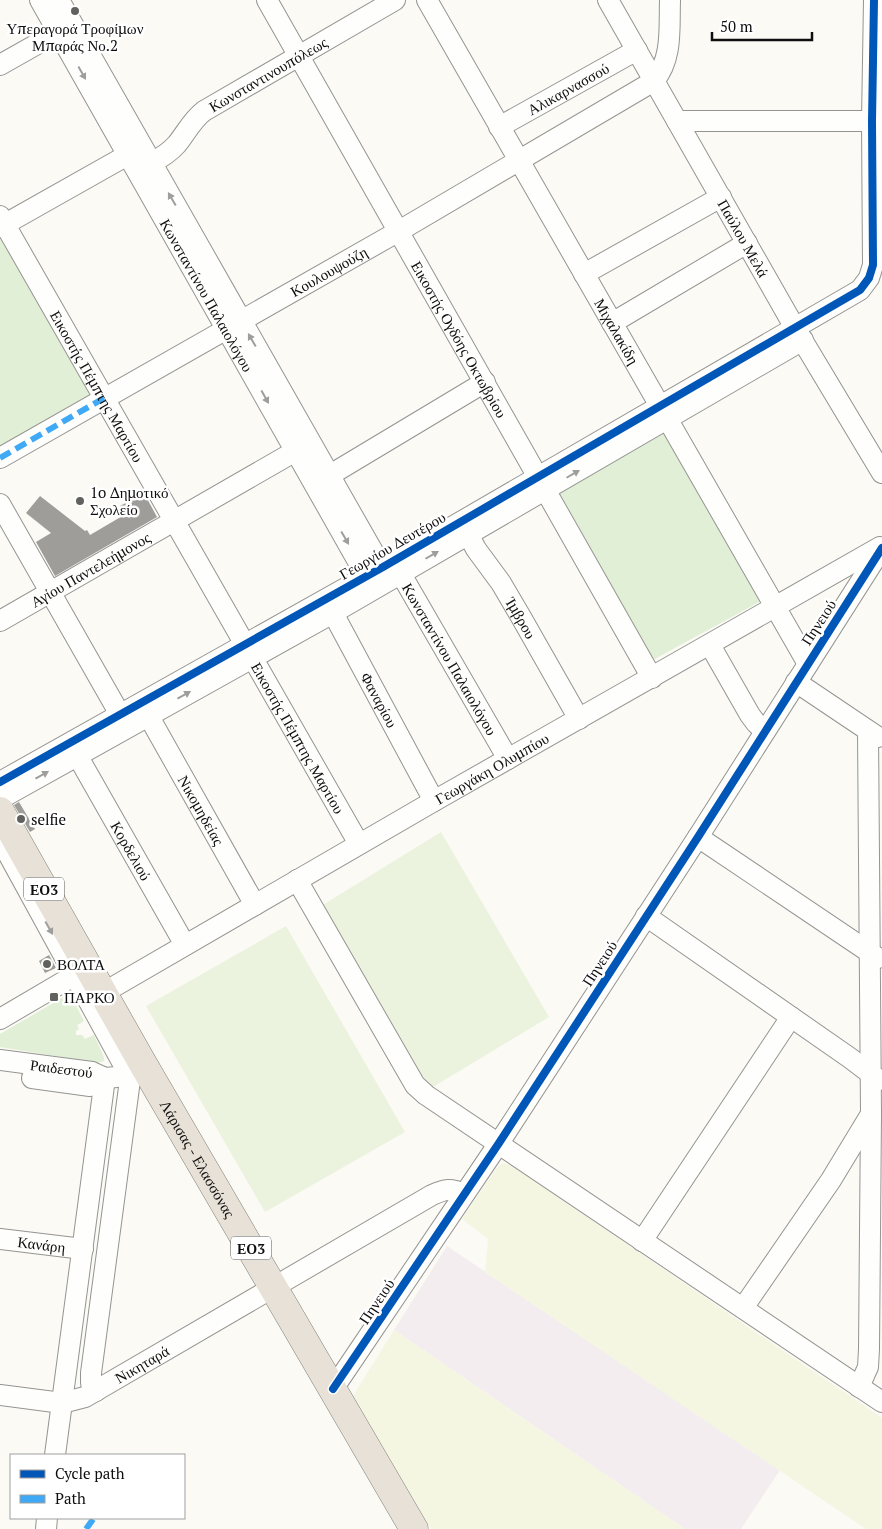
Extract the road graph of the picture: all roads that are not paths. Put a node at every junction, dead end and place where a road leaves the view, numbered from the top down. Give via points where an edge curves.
1 (40, 0) edge
2 (60, 0) edge
3 (266, 0) edge
4 (396, 0) edge
5 (426, 0) edge
6 (608, 0) edge
7 (670, 0) edge
8 (874, 0) edge
9 (66, 27) junction
10 (637, 50) junction
11 (298, 56) junction
12 (0, 65) edge
13 (654, 80) junction
14 (678, 121) junction
15 (872, 122) junction
16 (499, 127) junction
17 (140, 155) junction
18 (519, 160) junction
19 (721, 197) junction
20 (2, 222) edge
21 (399, 231) junction
22 (747, 243) junction
23 (584, 274) junction
24 (612, 323) junction
25 (234, 324) junction
26 (799, 334) junction
27 (485, 382) junction
28 (104, 398) junction
29 (664, 413) junction
30 (303, 447) junction
31 (0, 458) edge
32 (882, 473) edge
33 (322, 480) junction
34 (542, 484) junction
35 (0, 504) edge
36 (175, 522) junction
37 (464, 528) junction
38 (882, 547) edge
39 (384, 574) junction
40 (50, 592) junction
41 (329, 606) junction
42 (776, 607) junction
43 (0, 621) edge
44 (710, 645) junction
45 (249, 651) junction
46 (808, 664) junction
47 (652, 678) junction
48 (796, 682) junction
49 (148, 715) junction
50 (579, 718) junction
51 (124, 721) junction
52 (765, 731) junction
53 (875, 735) edge
54 (77, 755) junction
55 (508, 759) junction
56 (1, 794) edge
57 (434, 801) junction
58 (698, 837) junction
59 (0, 839) edge
60 (359, 844) junction
61 (297, 880) junction
62 (255, 905) junction
63 (646, 916) junction
64 (185, 945) junction
65 (876, 956) edge
66 (82, 971) junction
67 (103, 993) junction
68 (791, 1018) junction
69 (0, 1019) edge
70 (0, 1060) edge
71 (136, 1068) junction
72 (0, 1074) edge
73 (105, 1078) junction
74 (876, 1078) edge
75 (871, 1114) junction
76 (499, 1143) junction
77 (464, 1194) junction
78 (0, 1239) edge
79 (642, 1241) junction
80 (83, 1250) junction
81 (274, 1286) junction
82 (743, 1308) junction
83 (859, 1387) junction
84 (333, 1389) junction
85 (96, 1391) junction
86 (0, 1395) edge
87 (882, 1402) edge
88 (62, 1403) junction
89 (55, 1454) edge
90 (414, 1529) edge

1 - 9 street, Κωνσταντίνου Παλαιολόγου
2 - 9 street, Κωνσταντίνου Παλαιολόγου
3 - 11 street, Εικοστής Ογδόης Οκτωβρίου
4 - 11 street, Κωνσταντινουπόλεως
5 - 16 street, Μιχαλακίδη
6 - 10 street, Παύλου Μελά
7 - 13 street via 666,61
8 - 15 street, Γεωργίου Δευτέρου
9 - 12 street
9 - 17 street, Κωνσταντίνου Παλαιολόγου
10 - 13 street, Παύλου Μελά
10 - 16 street, Αλικαρνασσού
11 - 17 street, Κωνσταντινουπόλεως via 204,111 168,153
11 - 21 street, Εικοστής Ογδόης Οκτωβρίου
13 - 14 street, Παύλου Μελά
13 - 18 street, Κουλουψούζη
14 - 15 street
14 - 19 street, Παύλου Μελά
15 - 26 street, Γεωργίου Δευτέρου via 872,265 869,278 860,290
16 - 18 street, Μιχαλακίδη
17 - 20 street, Κωνσταντινουπόλεως
17 - 25 street, Κωνσταντίνου Παλαιολόγου
18 - 21 street, Κουλουψούζη
18 - 23 street, Μιχαλακίδη
19 - 22 street, Παύλου Μελά
19 - 23 street
20 - 28 street, Εικοστής Πέμπτης Μαρτίου
21 - 25 street, Κουλουψούζη
21 - 27 street, Εικοστής Ογδόης Οκτωβρίου
22 - 24 street
22 - 26 street, Παύλου Μελά
23 - 24 street, Μιχαλακίδη
24 - 29 street, Μιχαλακίδη
25 - 28 street, Κουλουψούζη
25 - 30 street, Κωνσταντίνου Παλαιολόγου
26 - 29 street, Γεωργίου Δευτέρου
26 - 32 street, Παύλου Μελά
27 - 33 street
27 - 34 street, Εικοστής Ογδόης Οκτωβρίου
28 - 31 street, Κουλουψούζη
28 - 36 street, Εικοστής Πέμπτης Μαρτίου
29 - 34 street, Γεωργίου Δευτέρου
29 - 42 street, Μιχαλακίδη
30 - 33 street, Κωνσταντίνου Παλαιολόγου
30 - 36 street, Αγίου Παντελεήμονος
33 - 39 street, Κωνσταντίνου Παλαιολόγου
34 - 37 street, Γεωργίου Δευτέρου
34 - 47 street, Εικοστής Ογδόης Οκτωβρίου
35 - 40 street
36 - 40 street, Αγίου Παντελεήμονος
36 - 45 street, Εικοστής Πέμπτης Μαρτίου
37 - 39 street, Γεωργίου Δευτέρου
37 - 50 street, Ίμβρου via 511,600
38 - 42 street, Γεωργάκη Ολυμπίου
38 - 46 street, Πηνειού
39 - 41 street, Γεωργίου Δευτέρου
39 - 55 street, Κωνσταντίνου Παλαιολόγου
40 - 43 street, Αγίου Παντελεήμονος
40 - 51 street
41 - 45 street, Γεωργίου Δευτέρου
41 - 57 street, Φαναρίου
42 - 44 street, Γεωργάκη Ολυμπίου
42 - 46 street, Μιχαλακίδη
44 - 47 street, Γεωργάκη Ολυμπίου
44 - 52 street via 750,715
49 -> 45 street, Γεωργίου Δευτέρου
45 - 51 street, Γεωργίου Δευτέρου
45 - 60 street, Εικοστής Πέμπτης Μαρτίου
46 - 48 street, Πηνειού
47 - 50 street, Γεωργάκη Ολυμπίου
48 - 52 street, Πηνειού
48 - 53 street
49 - 51 street, Γεωργίου Δευτέρου
49 - 62 street, Νικομηδείας
50 - 55 street, Γεωργάκη Ολυμπίου
51 - 54 street, Γεωργίου Δευτέρου
51 - 56 street, Γεωργίου Δευτέρου
52 - 58 street, Πηνειού
53 - 65 street
56 -> 54 street, Γεωργίου Δευτέρου
54 - 64 street, Κορδελιού
55 - 57 street, Γεωργάκη Ολυμπίου
56 - 66 highway, Λάρισας - Ελασσόνας / ΕΟ3
57 - 60 street, Γεωργάκη Ολυμπίου
58 - 63 street, Πηνειού
58 - 65 street
59 -> 66 street
60 - 61 street, Γεωργάκη Ολυμπίου
61 - 62 street, Γεωργάκη Ολυμπίου
61 - 76 street via 415,1085
62 - 64 street, Γεωργάκη Ολυμπίου
63 - 68 street
63 - 76 street, Πηνειού
64 - 67 street, Γεωργάκη Ολυμπίου
65 - 74 street
66 - 67 highway, Λάρισας - Ελασσόνας / ΕΟ3
66 - 69 street
66 - 71 street
67 - 71 highway, Λάρισας - Ελασσόνας / ΕΟ3
68 - 74 street
68 - 79 street
70 - 73 street, Ραιδεστού via 92,1072
71 - 73 street via 120,1076
71 - 81 highway, Λάρισας - Ελασσόνας / ΕΟ3
71 - 85 street via 130,1087 91,1373 91,1383
72 - 73 street, Ραιδεστού via 90,1086
73 - 80 street
74 - 75 street
75 - 82 street via 831,1180
75 - 83 street via 868,1367
76 - 77 street, Πηνειού
76 - 79 street
77 - 81 street, Νικηταρά via 454,1190 441,1191
77 - 84 street, Πηνειού
78 - 80 street, Κανάρη
79 - 82 street
80 - 88 street
81 - 84 highway, Λάρισας - Ελασσόνας / ΕΟ3
81 - 85 street, Νικηταρά
82 - 83 street
83 - 87 street
84 - 90 highway, Λάρισας - Ελασσόνας / ΕΟ3
85 - 88 street, Νικηταρά
86 - 88 street, Νικηταρά
88 - 89 street

